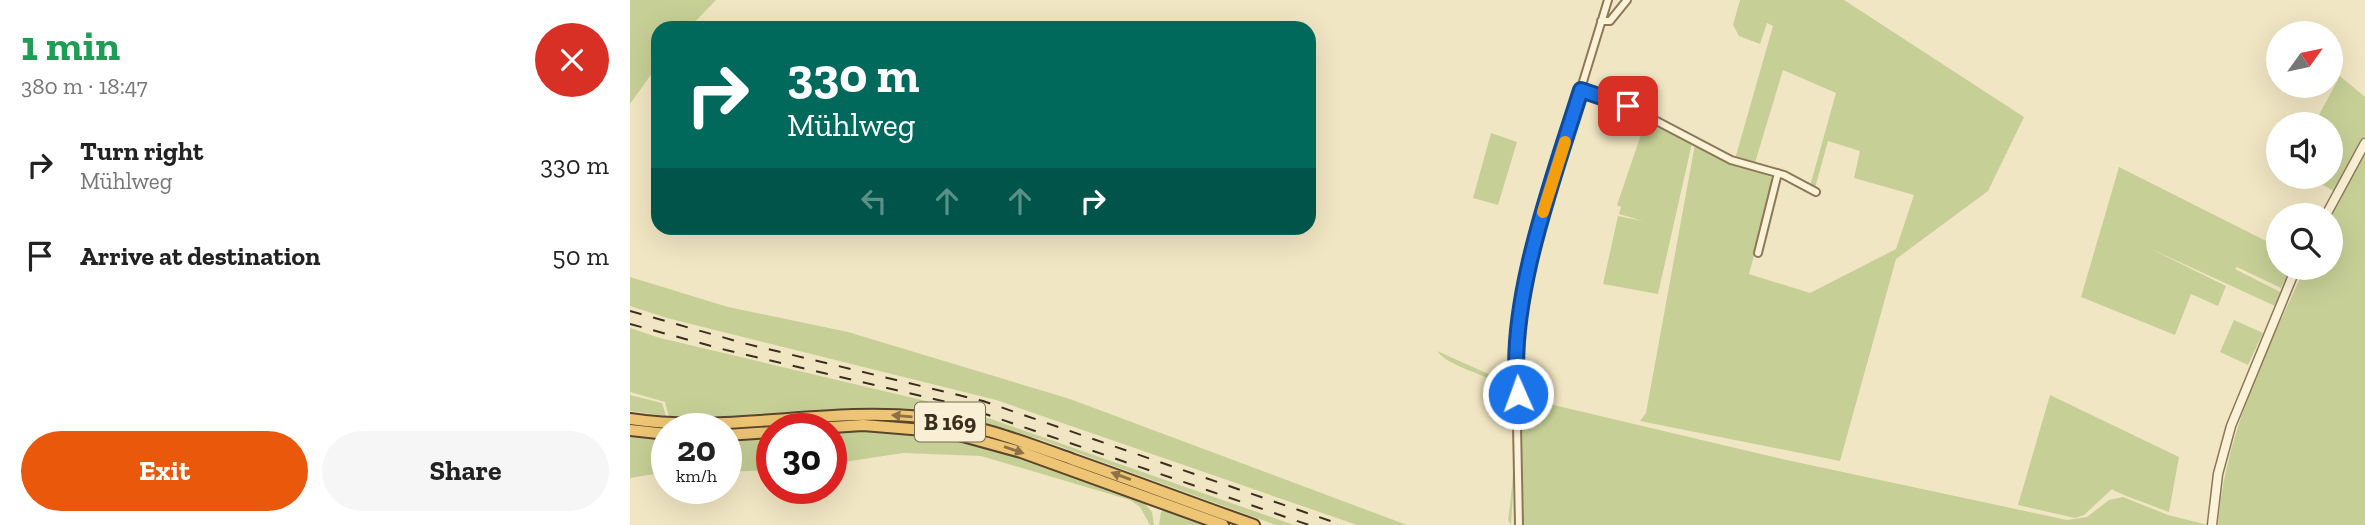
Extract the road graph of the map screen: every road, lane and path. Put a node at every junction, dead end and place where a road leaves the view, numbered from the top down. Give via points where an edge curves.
1 (1608, 0) edge
2 (1627, 0) edge
3 (1601, 21) junction
4 (1581, 90) junction
5 (2365, 143) edge
6 (1778, 173) junction
7 (1816, 192) dead end
8 (2332, 203) edge
9 (1758, 253) dead end
10 (2291, 280) edge
11 (630, 419) edge
12 (847, 426) edge
13 (630, 430) edge
14 (651, 432) edge
15 (1223, 525) edge
16 (1254, 525) edge
17 (1519, 525) edge
18 (2212, 525) edge

1 - 3 street
2 - 3 street via 1610,21
3 - 4 street
4 - 6 street via 1628,106 1731,160
4 - 17 street via 1543,212 1524,302 1516,361
5 - 8 street
6 - 7 street
6 - 9 street
10 - 18 street via 2231,426 2218,474
16 -> 11 highway, B 169 via 1018,440 951,422 881,415 726,425
12 -> 15 highway, B 169 via 948,432 1021,452
13 - 14 highway

